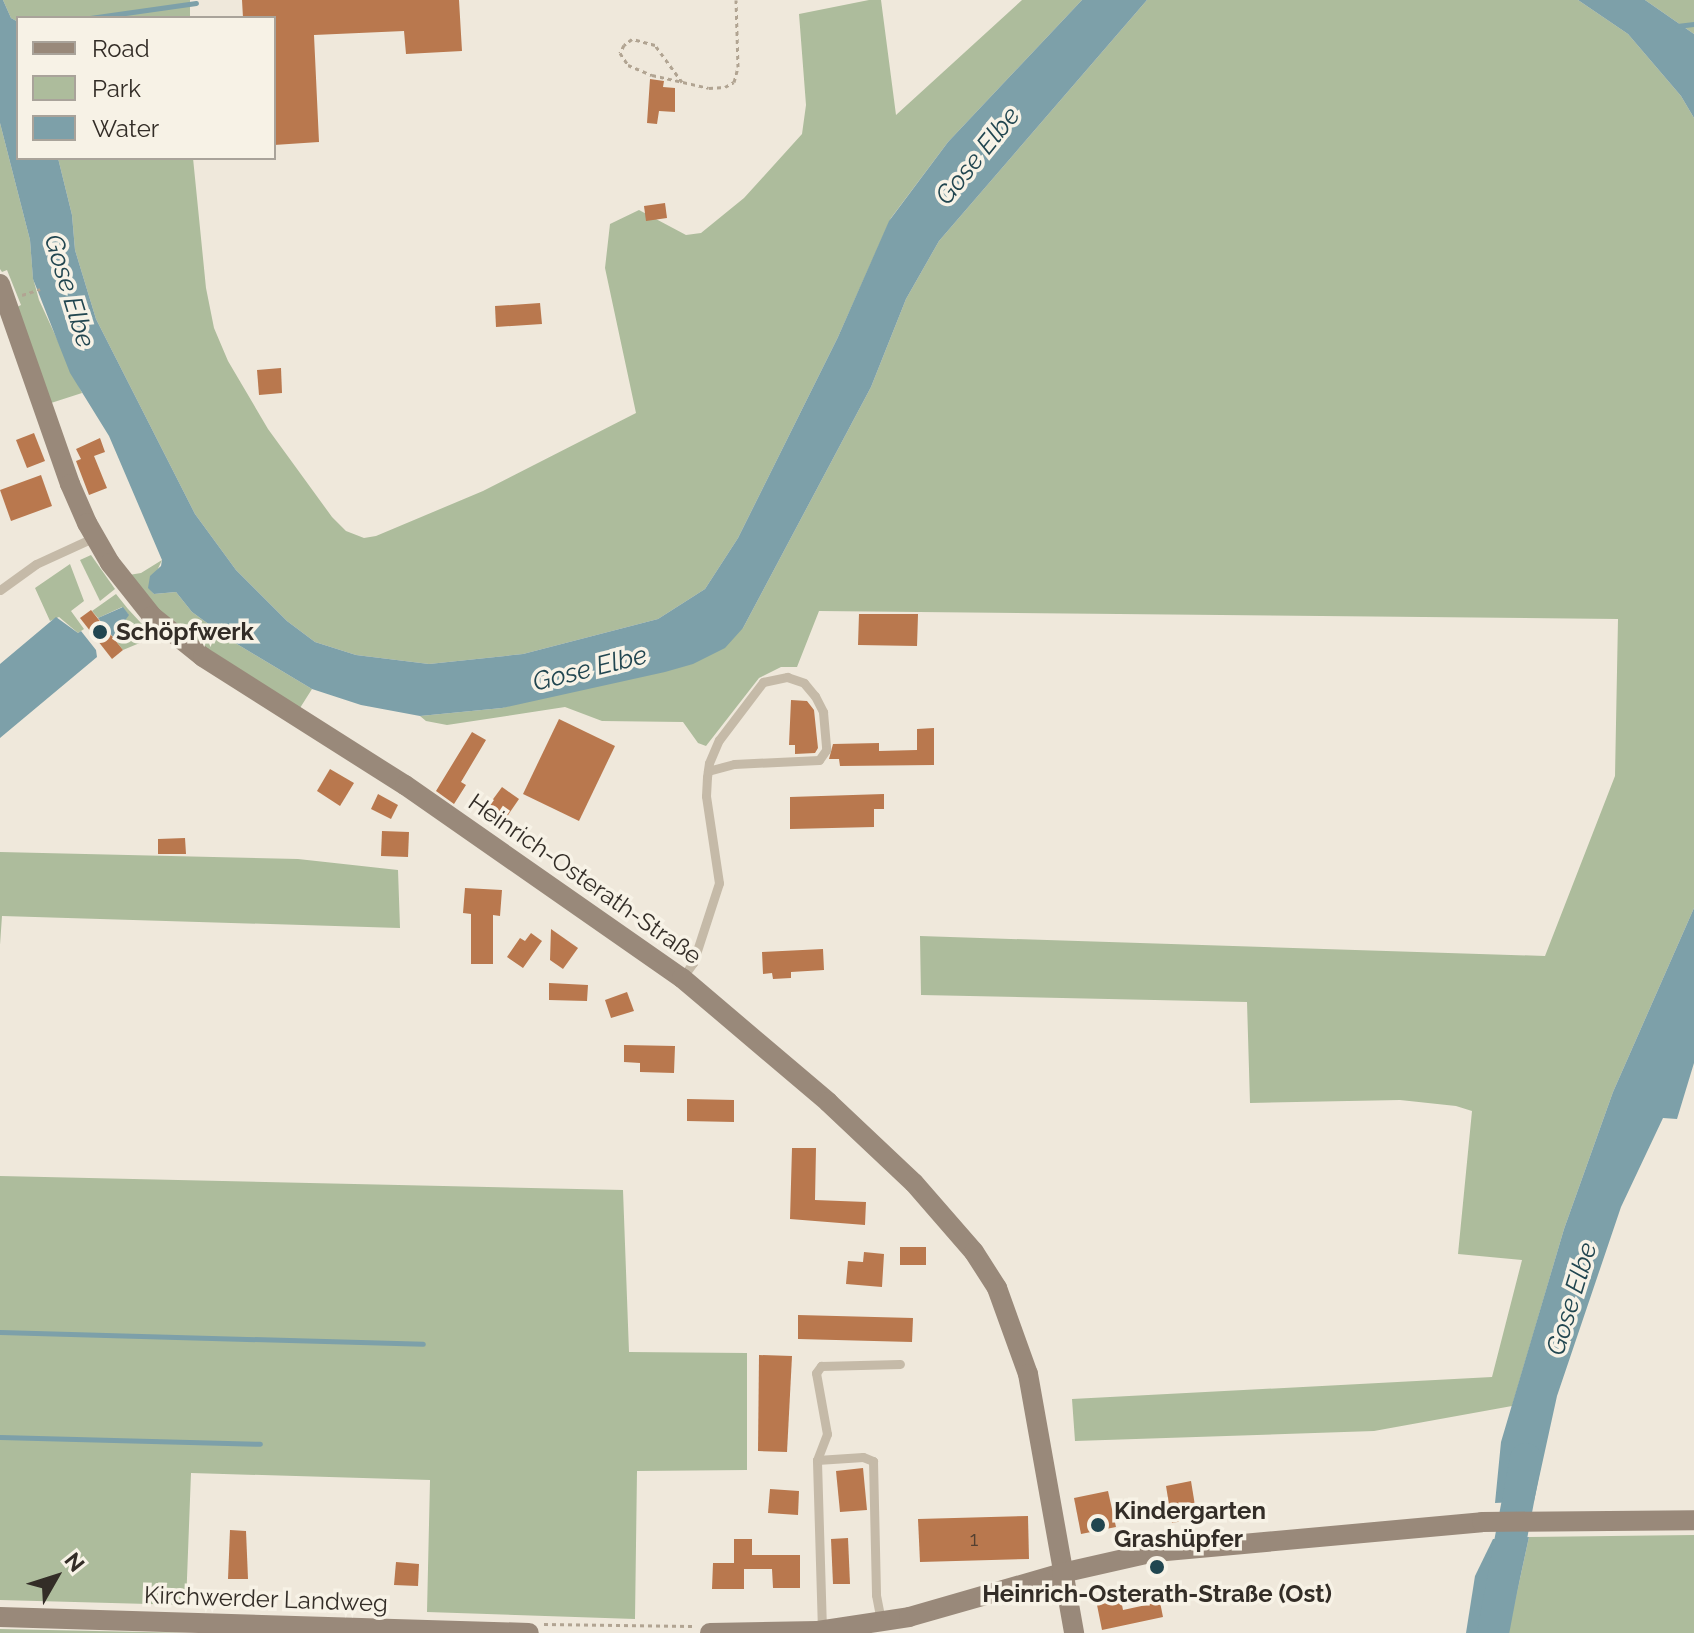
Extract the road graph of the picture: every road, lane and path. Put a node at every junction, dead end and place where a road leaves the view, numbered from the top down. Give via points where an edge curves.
1 (736, 0) edge
2 (682, 82) junction
3 (0, 284) edge
4 (95, 537) junction
5 (0, 590) edge
6 (708, 771) junction
7 (682, 978) junction
8 (900, 1364) dead end
9 (817, 1460) junction
10 (1694, 1520) edge
11 (1062, 1573) junction
12 (0, 1617) edge
13 (881, 1621) junction
14 (531, 1629) edge
15 (701, 1630) edge
16 (822, 1630) junction
17 (1074, 1633) edge

1 - 2 path via 734,82 709,88
2 - 2 path via 628,65 620,53 624,45 632,39 655,45
3 - 4 street, Heinrich-Osterath-Straße via 70,484
4 - 5 lane via 36,564
4 - 7 street, Heinrich-Osterath-Straße via 138,601 178,639 405,785
6 - 6 lane via 719,740 763,682 787,677 804,683 815,696 823,712 826,750 819,760 734,764
6 - 7 lane via 707,814 719,883 699,949
7 - 11 street, Heinrich-Osterath-Straße via 914,1183 974,1252 997,1288 1028,1374
8 - 9 lane via 821,1366 816,1388 827,1434
9 - 13 lane via 873,1461
9 - 16 lane
10 - 11 street via 1482,1522 1155,1552
11 - 13 street
11 - 17 street, Heinrich-Osterath-Straße
12 - 14 street, Kirchwerder Landweg
13 - 16 street
14 - 15 path
15 - 16 street

